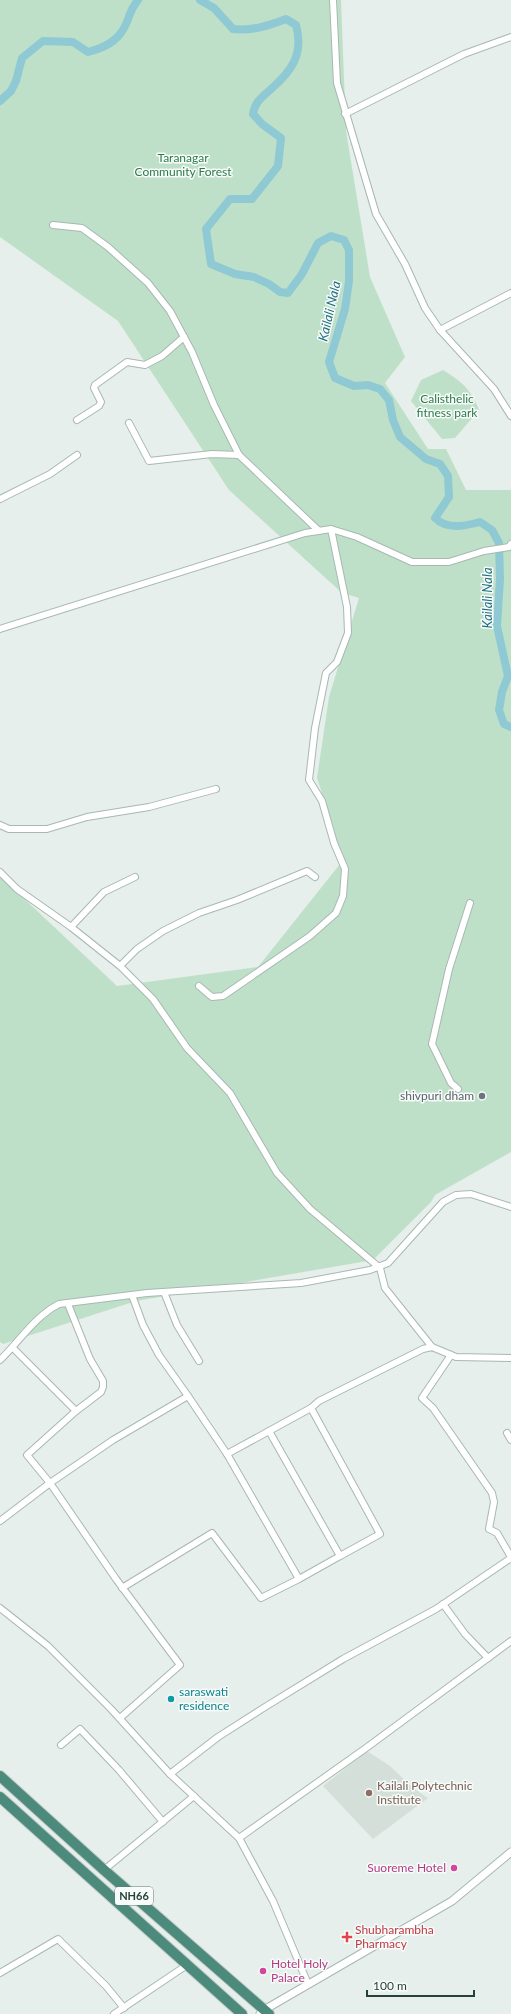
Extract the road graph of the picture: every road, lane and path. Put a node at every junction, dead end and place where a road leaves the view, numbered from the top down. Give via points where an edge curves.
1 (333, 0) edge
2 (511, 37) edge
3 (345, 114) junction
4 (53, 225) dead end
5 (511, 293) edge
6 (440, 330) junction
7 (184, 337) junction
8 (511, 416) edge
9 (77, 420) dead end
10 (129, 423) dead end
11 (239, 455) junction
12 (77, 456) dead end
13 (0, 499) edge
14 (331, 529) junction
15 (320, 531) junction
16 (510, 545) edge
17 (0, 629) edge
18 (216, 789) dead end
19 (0, 825) edge
20 (0, 872) edge
21 (315, 877) dead end
22 (135, 878) dead end
23 (470, 903) dead end
24 (71, 927) junction
25 (120, 966) junction
26 (199, 986) dead end
27 (458, 1090) dead end
28 (511, 1207) edge
29 (380, 1268) junction
30 (164, 1292) junction
31 (132, 1295) junction
32 (68, 1304) junction
33 (432, 1347) junction
34 (13, 1348) junction
35 (452, 1355) junction
36 (511, 1358) edge
37 (0, 1360) edge
38 (199, 1361) dead end
39 (188, 1396) junction
40 (311, 1408) junction
41 (76, 1411) junction
42 (269, 1431) junction
43 (507, 1433) dead end
44 (511, 1440) edge
45 (228, 1454) junction
46 (50, 1483) junction
47 (0, 1521) edge
48 (340, 1556) junction
49 (511, 1557) edge
50 (299, 1579) junction
51 (122, 1588) junction
52 (443, 1604) junction
53 (0, 1608) edge
54 (511, 1641) edge
55 (488, 1658) junction
56 (120, 1718) junction
57 (60, 1745) dead end
58 (170, 1774) junction
59 (0, 1776) edge
60 (194, 1796) junction
61 (0, 1797) edge
62 (163, 1822) junction
63 (238, 1838) junction
64 (511, 1852) edge
65 (104, 1870) junction
66 (187, 1965) junction
67 (0, 1973) edge
68 (308, 1984) junction
69 (124, 2008) junction
70 (264, 2013) edge
71 (114, 2014) edge
72 (242, 2014) edge

1 - 3 street via 337,83
2 - 3 street via 464,54
3 - 6 street via 376,214 405,264 425,308
4 - 7 street via 82,228 108,247 148,283 170,311
5 - 6 street
6 - 8 street via 494,389
7 - 9 street via 162,356 145,365 127,362 94,385 101,402
7 - 11 street
10 - 11 street via 149,460 212,454
11 - 15 street
12 - 13 street via 50,474
14 - 15 street
14 - 16 street via 357,537 412,562 449,562 484,550
14 - 26 street via 347,607 348,633 337,662 326,673 309,780 322,801 334,843 345,869 343,896 336,913 310,936 223,996 212,997
15 - 17 street via 305,533
18 - 19 street via 149,807 80,818 47,829 8,829
20 - 24 street via 17,888
21 - 25 street via 306,871 199,913 163,931 137,949
22 - 24 street via 104,892
23 - 27 street via 449,969 432,1044
24 - 25 street
25 - 29 street via 153,999 199,1062 230,1093 277,1173 310,1209
28 - 29 street via 471,1194 456,1195 443,1202 388,1263
29 - 30 street via 301,1283
29 - 33 street via 384,1288
30 - 31 street
30 - 38 street via 177,1325
31 - 32 street
31 - 39 street via 158,1355
32 - 34 street via 59,1304 51,1308 28,1328
32 - 41 street via 90,1359 103,1381 101,1392
33 - 35 street
33 - 40 street via 423,1349 319,1401
34 - 37 street
34 - 41 street
35 - 36 street
35 - 49 street via 422,1398 433,1408 492,1493 494,1502 489,1529 497,1533
39 - 45 street
39 - 46 street via 112,1440
40 - 42 street
40 - 48 street via 380,1534
41 - 46 street via 28,1455
42 - 45 street
42 - 48 street
43 - 44 street
45 - 50 street
46 - 47 street
46 - 51 street
48 - 50 street
49 - 52 street
50 - 51 street via 261,1598 212,1533
51 - 56 street via 180,1665
52 - 55 street
52 - 58 street via 343,1659 265,1707 218,1737
53 - 56 street via 48,1646
54 - 55 street
55 - 63 street
56 - 58 street
57 - 62 street via 80,1729
58 - 60 street
59 - 65 highway, NH66
60 - 62 street
60 - 63 street
61 - 66 highway, NH66
62 - 65 street
63 - 68 street via 273,1901
64 - 68 street via 452,1901
65 - 70 highway, NH66
66 - 69 street
66 - 72 highway, NH66
67 - 69 street via 58,1939 106,1986
68 - 70 street
69 - 71 street

